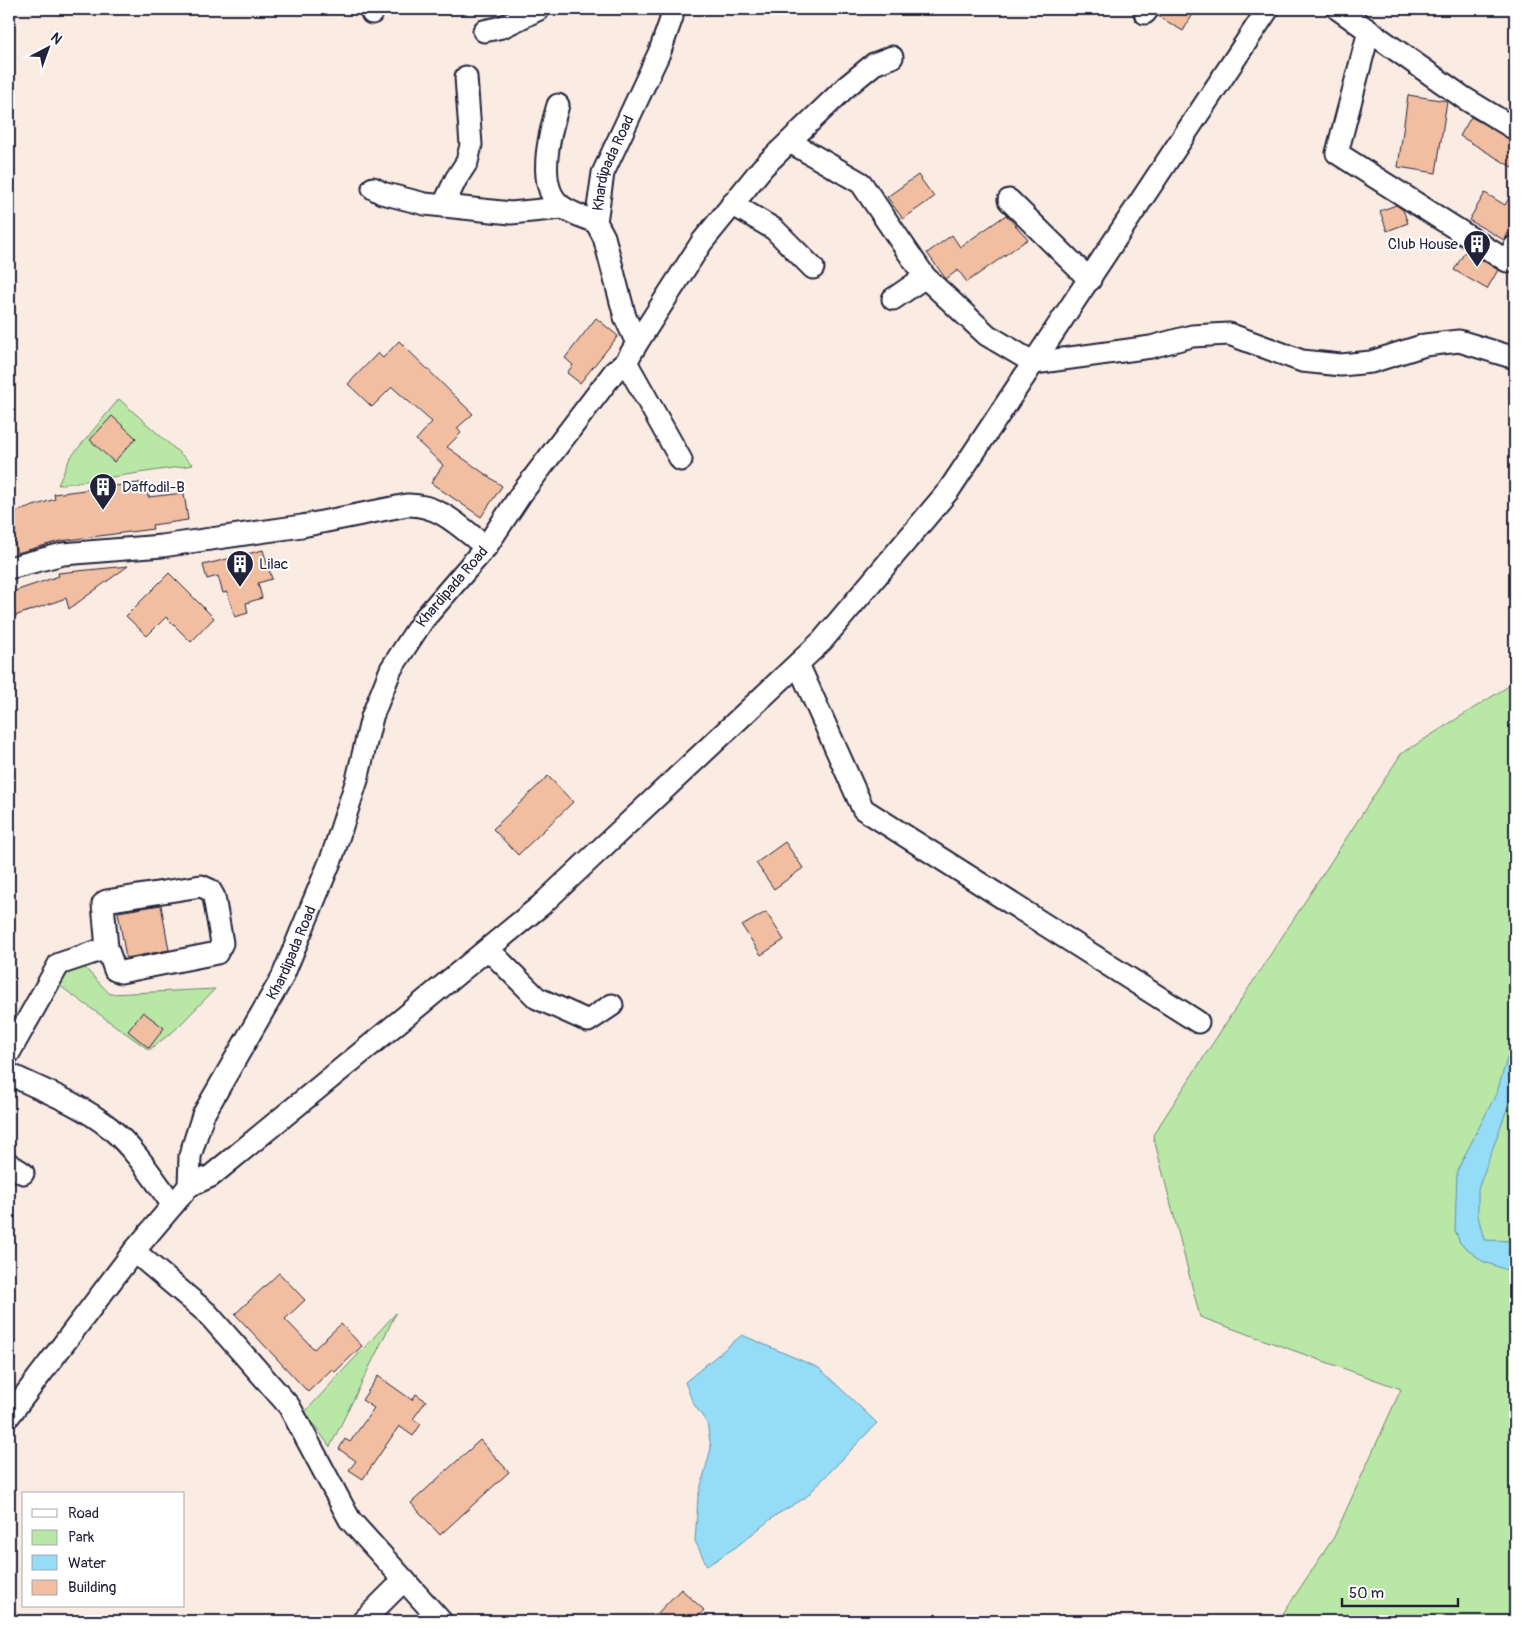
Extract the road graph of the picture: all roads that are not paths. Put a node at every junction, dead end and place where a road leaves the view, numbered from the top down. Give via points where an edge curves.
1 (538, 9) edge
2 (669, 9) edge
3 (1268, 9) edge
4 (1338, 9) edge
5 (484, 31) dead end
6 (1369, 31) junction
7 (892, 57) dead end
8 (466, 77) dead end
9 (558, 105) dead end
10 (1515, 129) edge
11 (790, 142) junction
12 (373, 188) dead end
13 (1009, 200) dead end
14 (732, 204) junction
15 (443, 206) junction
16 (562, 208) junction
17 (596, 222) junction
18 (1515, 246) edge
19 (813, 268) dead end
20 (925, 277) junction
21 (1090, 280) junction
22 (893, 299) dead end
23 (637, 343) junction
24 (1515, 358) edge
25 (626, 362) junction
26 (1034, 363) junction
27 (681, 460) dead end
28 (486, 547) junction
29 (9, 568) edge
30 (798, 664) junction
31 (107, 948) junction
32 (488, 949) junction
33 (612, 1005) dead end
34 (1173, 1006) dead end
35 (9, 1053) edge
36 (9, 1074) edge
37 (188, 1186) junction
38 (173, 1205) junction
39 (134, 1251) junction
40 (9, 1416) edge
41 (404, 1580) junction
42 (363, 1621) edge
43 (440, 1621) edge

1 - 5 street via 502,27
2 - 17 street, Khardipada Road via 672,17 660,51 603,173
3 - 21 street
4 - 6 street
6 - 10 street via 1464,98
6 - 18 street via 1337,153 1507,261
7 - 11 street via 874,64 846,86
8 - 15 street via 471,145 467,162
9 - 16 street via 548,146 546,179
11 - 14 street
11 - 20 street via 861,183
12 - 15 street via 425,204
13 - 21 street
14 - 19 street via 774,229
14 - 23 street via 702,242
15 - 16 street via 511,213
16 - 17 street
17 - 23 street, Khardipada Road via 604,236 625,317
20 - 22 street
20 - 26 street via 987,335
21 - 26 street
23 - 25 street, Khardipada Road
24 - 26 street via 1459,341 1425,345 1371,362 1341,365 1302,361 1229,334 1192,336 1151,347
25 - 27 street
25 - 28 street, Khardipada Road via 614,372 521,494
26 - 30 street via 949,490 822,641
28 - 29 street via 436,509 407,505 302,526 162,546 63,554
28 - 37 street, Khardipada Road via 423,620 391,669 372,717 357,780 332,857 282,978 203,1115 190,1156
30 - 32 street via 540,906
30 - 34 street via 863,809 1198,1022
31 - 31 street via 102,908 106,901 200,886 210,890 214,897 222,944 217,953 121,972 116,970
31 - 35 street via 59,964
32 - 33 street via 537,998 588,1020
32 - 37 street via 211,1176
36 - 38 street via 88,1113 109,1127 129,1147
37 - 38 street
38 - 39 street
39 - 40 street
39 - 41 street via 206,1313 289,1406 350,1520
41 - 42 street
41 - 43 street

